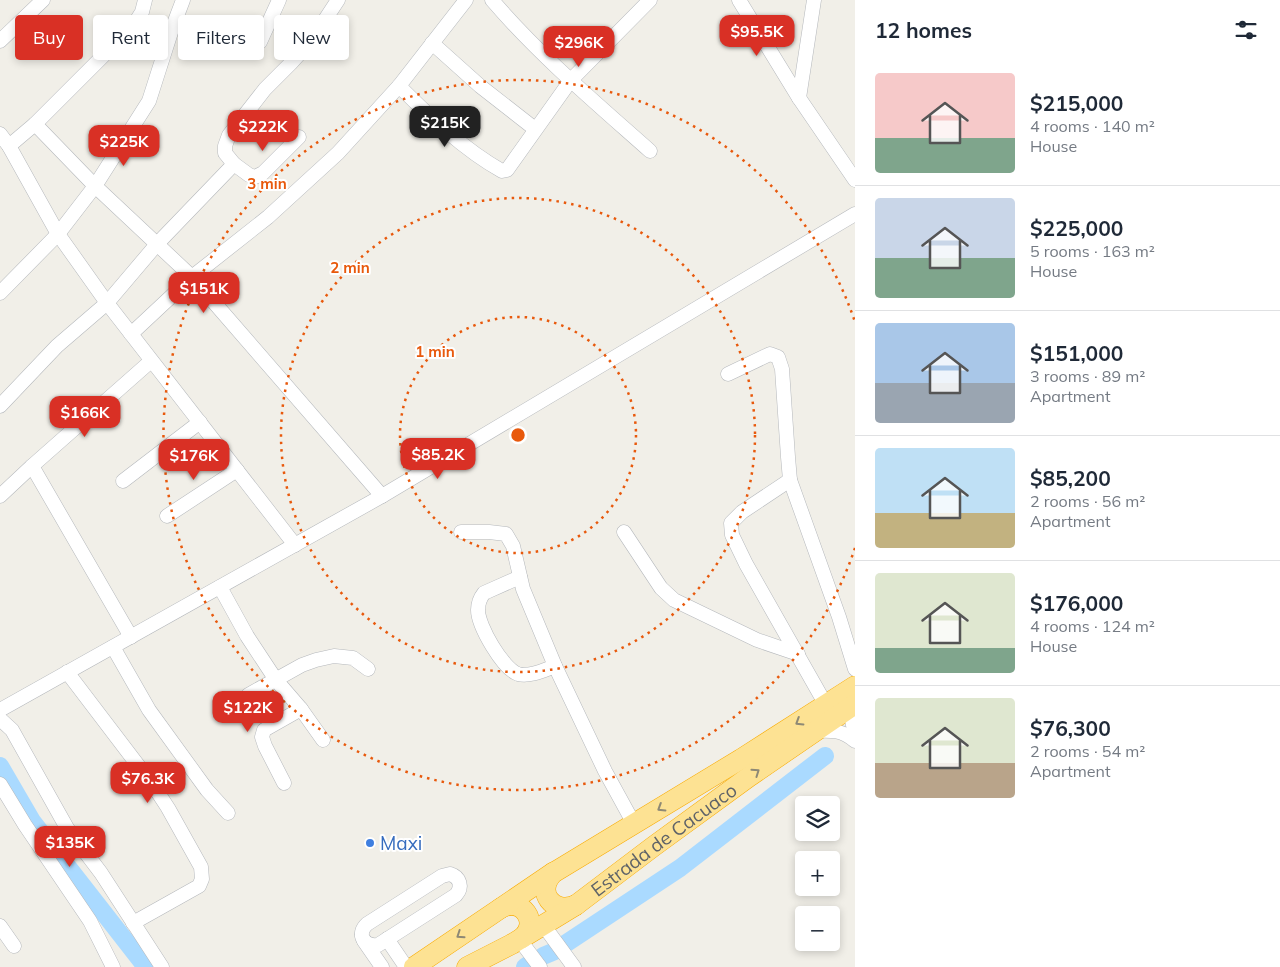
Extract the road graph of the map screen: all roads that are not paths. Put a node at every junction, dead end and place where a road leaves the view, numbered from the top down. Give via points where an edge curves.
1 (44, 0) edge
2 (145, 0) edge
3 (183, 0) edge
4 (279, 0) edge
5 (338, 0) edge
6 (466, 0) edge
7 (492, 0) edge
8 (650, 0) edge
9 (739, 0) edge
10 (814, 0) edge
11 (264, 33) edge
12 (0, 41) edge
13 (432, 43) junction
14 (571, 80) junction
15 (399, 86) junction
16 (799, 98) junction
17 (35, 124) junction
18 (535, 129) junction
19 (0, 134) edge
20 (300, 137) dead end
21 (9, 146) junction
22 (650, 151) dead end
23 (234, 164) junction
24 (855, 180) edge
25 (95, 186) junction
26 (855, 214) edge
27 (58, 234) junction
28 (157, 244) junction
29 (192, 277) junction
30 (0, 294) edge
31 (107, 303) junction
32 (131, 334) junction
33 (151, 360) junction
34 (728, 374) dead end
35 (0, 406) edge
36 (200, 422) junction
37 (32, 466) junction
38 (237, 470) junction
39 (790, 480) junction
40 (123, 481) dead end
41 (0, 496) edge
42 (382, 496) junction
43 (166, 516) dead end
44 (461, 532) dead end
45 (624, 532) dead end
46 (295, 545) junction
47 (520, 576) junction
48 (220, 587) junction
49 (131, 637) junction
50 (113, 647) junction
51 (798, 654) junction
52 (555, 666) junction
53 (368, 669) dead end
54 (855, 669) edge
55 (67, 672) junction
56 (276, 680) junction
57 (855, 686) edge
58 (248, 695) dead end
59 (855, 704) edge
60 (826, 705) junction
61 (301, 708) junction
62 (0, 710) edge
63 (855, 710) edge
64 (0, 720) edge
65 (814, 731) junction
66 (855, 735) edge
67 (323, 740) dead end
68 (855, 742) edge
69 (284, 782) dead end
70 (0, 784) edge
71 (228, 813) dead end
72 (634, 824) junction
73 (556, 871) junction
74 (576, 905) junction
75 (501, 908) junction
76 (133, 923) junction
77 (0, 926) edge
78 (544, 926) junction
79 (387, 939) junction
80 (364, 941) junction
81 (14, 946) dead end
82 (530, 953) edge
83 (112, 967) edge
84 (162, 967) edge
85 (382, 967) edge
86 (406, 967) edge
87 (414, 967) edge
88 (467, 967) edge
89 (574, 967) edge

1 - 12 street
2 - 17 street via 133,26
3 - 25 street via 149,101
4 - 11 street
5 - 23 street via 311,41 265,89 229,135 226,153
6 - 13 street
7 - 14 street via 509,21
8 - 14 street
9 - 16 street
10 - 16 street
13 - 15 street
13 - 18 street
14 - 18 street
14 - 22 street
15 - 18 street via 435,122 502,171 514,161
15 - 29 street via 338,153 268,217
16 - 24 street
17 - 21 street
17 - 25 street
19 - 21 street
20 - 23 street via 255,177
21 - 27 street
23 - 28 street
25 - 27 street
25 - 28 street
26 - 42 street
27 - 30 street
27 - 31 street
28 - 29 street
28 - 31 street
29 - 32 street
29 - 42 street
31 - 32 street
31 - 35 street via 57,346
32 - 33 street
33 - 36 street
33 - 37 street
34 - 39 street via 770,354 778,357 782,369
36 - 38 street
36 - 40 street
37 - 41 street
37 - 49 street
38 - 43 street
38 - 46 street
39 - 51 street via 731,523 732,536 746,564
39 - 54 street
42 - 46 street
44 - 47 street via 506,534 513,546
45 - 51 street via 661,588 674,600 757,640
46 - 48 street
47 - 52 street
47 - 52 street via 484,593 478,603 478,617 489,641 507,667 518,674 531,674
48 - 49 street
48 - 56 street
49 - 50 street
50 - 55 street
50 - 71 street via 149,710 207,790
51 - 60 street
52 - 72 street
53 - 56 street via 353,658 334,656 302,665
55 - 62 street
55 - 76 street via 163,800 201,867 199,886
56 - 58 street
56 - 61 street
57 - 60 highway
59 - 65 highway, Estrada de Cacuaco
60 -> 72 highway
61 - 67 street
61 - 69 street via 264,730 262,737
63 - 66 street via 852,720
64 - 76 street via 12,730 67,828
65 - 68 street via 840,732
74 -> 65 highway, Estrada de Cacuaco
70 - 83 street via 90,921
72 - 73 highway
73 - 74 highway via 546,884 550,900 560,908
73 - 75 highway
74 - 78 highway, Estrada de Cacuaco
75 - 82 highway via 512,905 525,911
75 -> 87 highway
76 - 84 street
77 - 81 street
78 - 82 highway, Estrada de Cacuaco
78 - 89 street
79 - 80 street via 374,945
79 - 80 street via 456,895 460,888 458,879 450,874 442,876 367,924 362,932
79 - 86 street
80 - 85 street
82 - 88 highway, Estrada de Cacuaco

